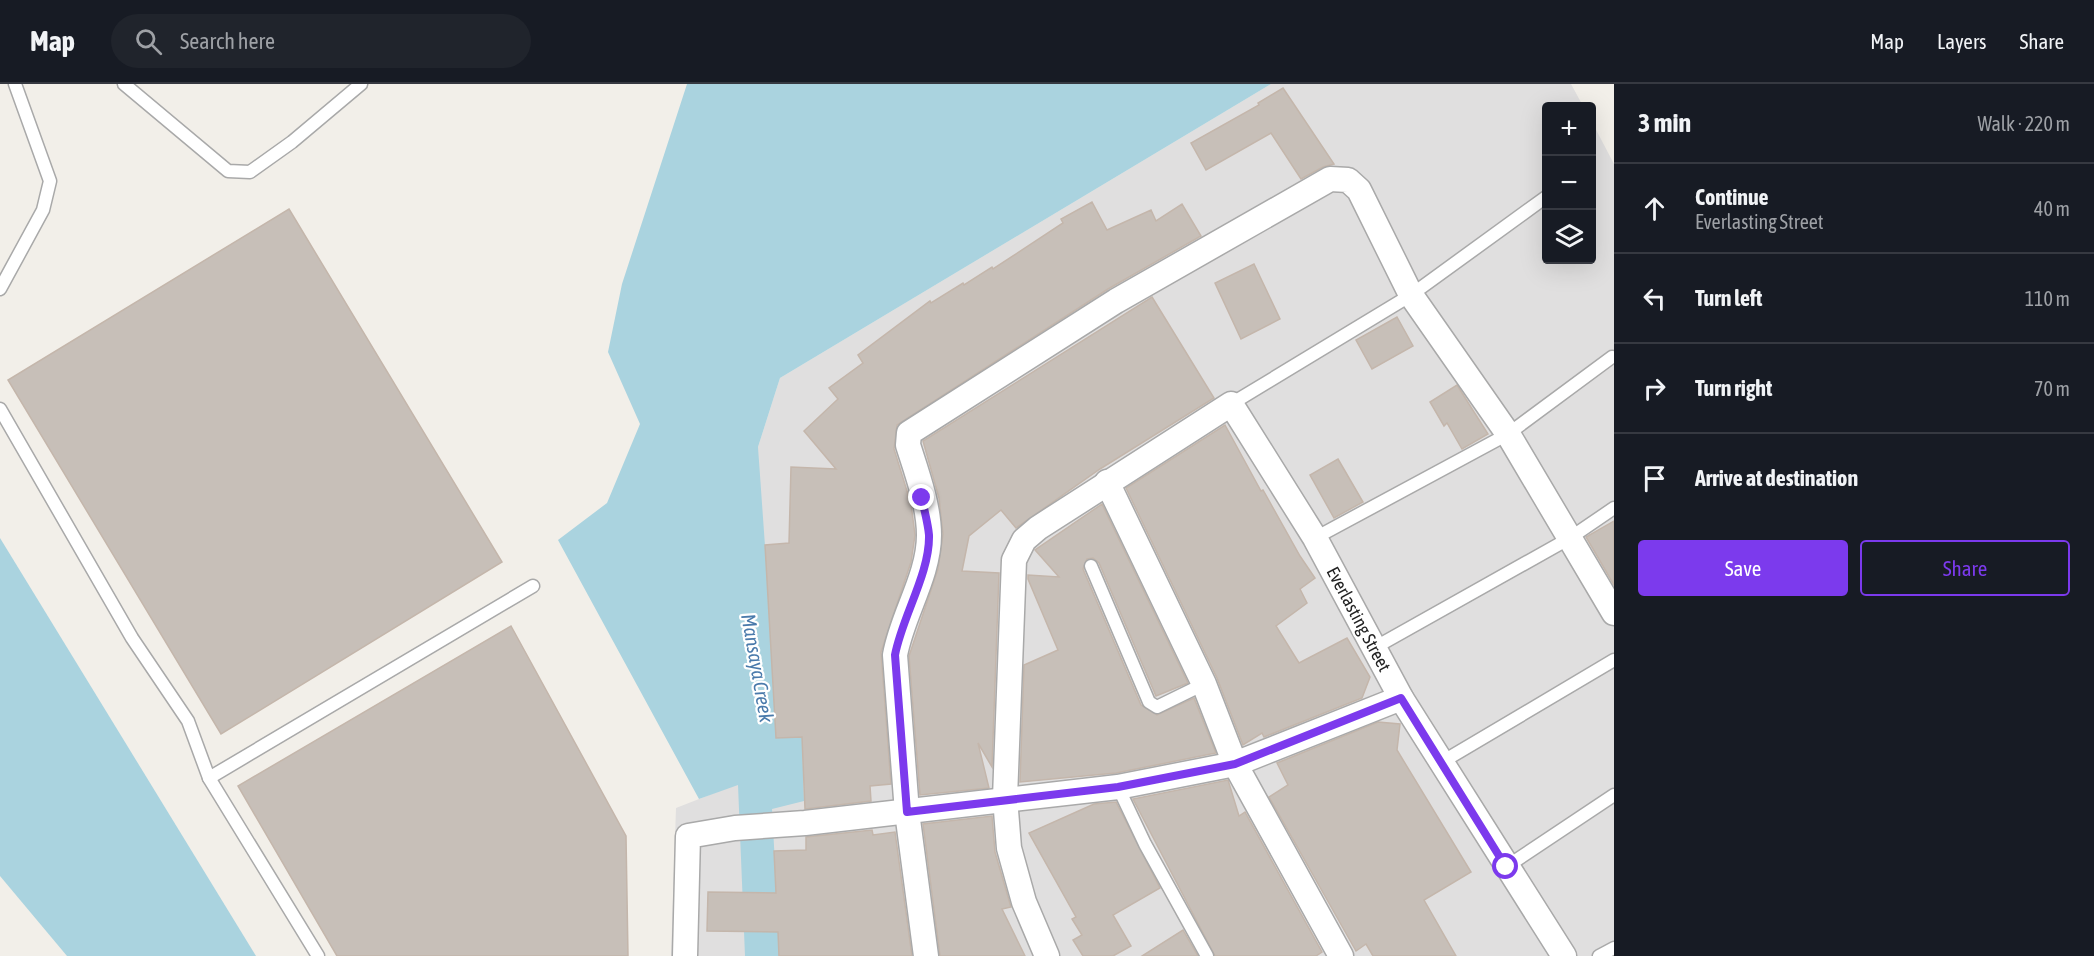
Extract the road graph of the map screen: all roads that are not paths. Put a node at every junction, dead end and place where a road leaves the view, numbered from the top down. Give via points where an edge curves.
1 (15, 84) edge
2 (124, 84) edge
3 (361, 84) edge
4 (1542, 200) edge
5 (0, 289) edge
6 (1412, 295) junction
7 (1612, 357) dead end
8 (1231, 404) junction
9 (0, 409) edge
10 (1508, 434) junction
11 (1107, 482) junction
12 (1614, 508) edge
13 (1316, 538) junction
14 (1570, 538) junction
15 (1091, 566) dead end
16 (533, 586) dead end
17 (1614, 613) edge
18 (1374, 648) junction
19 (1614, 660) edge
20 (1204, 684) junction
21 (1401, 698) junction
22 (1442, 762) junction
23 (1235, 764) junction
24 (209, 778) junction
25 (1118, 787) junction
26 (1614, 795) edge
27 (1005, 798) junction
28 (907, 812) junction
29 (1506, 867) junction
30 (1614, 948) edge
31 (318, 956) edge
32 (685, 956) edge
33 (926, 956) edge
34 (1047, 956) edge
35 (1207, 956) edge
36 (1341, 956) edge
37 (1564, 956) edge
38 (1599, 956) edge

1 - 5 lane via 50,182 43,210
2 - 3 lane via 228,171 240,173 250,172 292,142
4 - 6 lane
6 - 8 lane
6 - 10 street
6 - 28 street via 1359,190 1348,180 1330,179 1116,301 909,433 908,445 929,536 924,567 899,633 895,655
7 - 10 lane
8 - 11 street
8 - 13 street, Everlasting Street
9 - 24 lane via 132,638 188,721
10 - 13 lane
10 - 14 street
11 - 20 street
11 - 27 street via 1038,528 1024,540 1014,560
12 - 14 lane
13 - 18 street, Everlasting Street
14 - 17 street
14 - 18 lane
15 - 20 lane via 1149,702 1157,707
16 - 24 lane
18 - 21 street, Everlasting Street
19 - 22 lane
20 - 23 street
21 - 22 street, Everlasting Street
21 - 23 street
22 - 29 street, Everlasting Street
23 - 25 street
23 - 36 street
24 - 31 lane
25 - 27 street
25 - 35 lane
26 - 29 lane
27 - 28 street
27 - 34 street via 1009,848 1024,902
28 - 32 street via 688,836
28 - 33 street
29 - 37 street, Everlasting Street
30 - 38 lane

